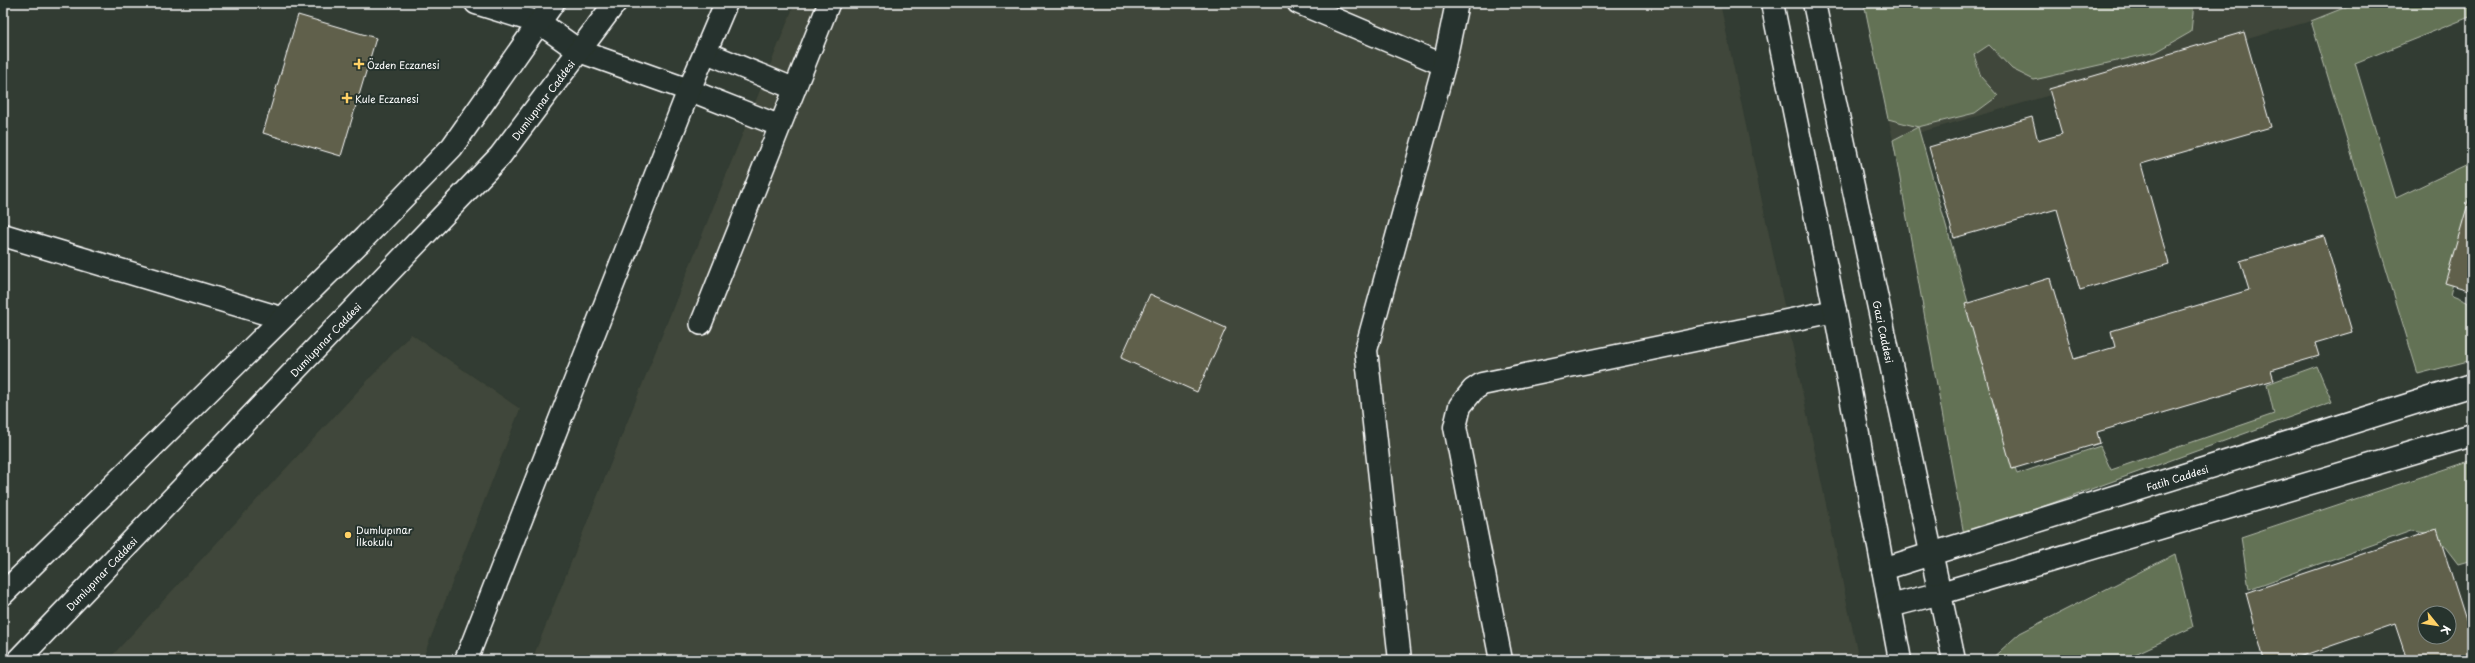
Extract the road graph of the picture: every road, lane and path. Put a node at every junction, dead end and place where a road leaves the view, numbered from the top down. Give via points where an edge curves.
1 (476, 3) edge
2 (553, 3) edge
3 (615, 3) edge
4 (726, 3) edge
5 (829, 3) edge
6 (1298, 3) edge
7 (1457, 3) edge
8 (1772, 3) edge
9 (1814, 3) edge
10 (540, 23) junction
11 (579, 51) junction
12 (705, 52) junction
13 (1444, 65) junction
14 (795, 89) junction
15 (689, 90) junction
16 (780, 126) junction
17 (3, 235) edge
18 (1835, 311) junction
19 (281, 318) junction
20 (701, 324) dead end
21 (2472, 385) edge
22 (2472, 435) edge
23 (1933, 555) junction
24 (1883, 569) junction
25 (1941, 593) junction
26 (3, 594) edge
27 (1890, 606) junction
28 (18, 660) edge
29 (466, 660) edge
30 (1400, 660) edge
31 (1502, 660) edge
32 (1900, 660) edge
33 (1954, 660) edge

1 - 10 street
2 - 10 street
3 - 11 street, Dumlupınar Caddesi
4 - 12 street
5 - 14 lane
6 - 13 lane
7 - 13 street
8 - 18 street
9 - 23 street, Gazi Caddesi
10 - 11 street
10 - 19 street via 452,147 365,237
11 - 15 street
11 - 28 street, Dumlupınar Caddesi via 500,156
12 - 14 lane
12 - 15 street
13 - 30 street via 1366,350
14 - 16 lane
15 - 16 lane
15 - 29 street
16 - 20 lane
17 - 19 street
18 - 24 street
18 - 31 street via 1542,370 1482,384 1473,390 1460,406 1455,427
19 - 26 street
21 - 23 street, Fatih Caddesi
22 - 25 street
23 - 24 street, Fatih Caddesi
23 - 25 street, Gazi Caddesi
24 - 27 street
25 - 27 street
25 - 33 street, Gazi Caddesi
27 - 32 street

